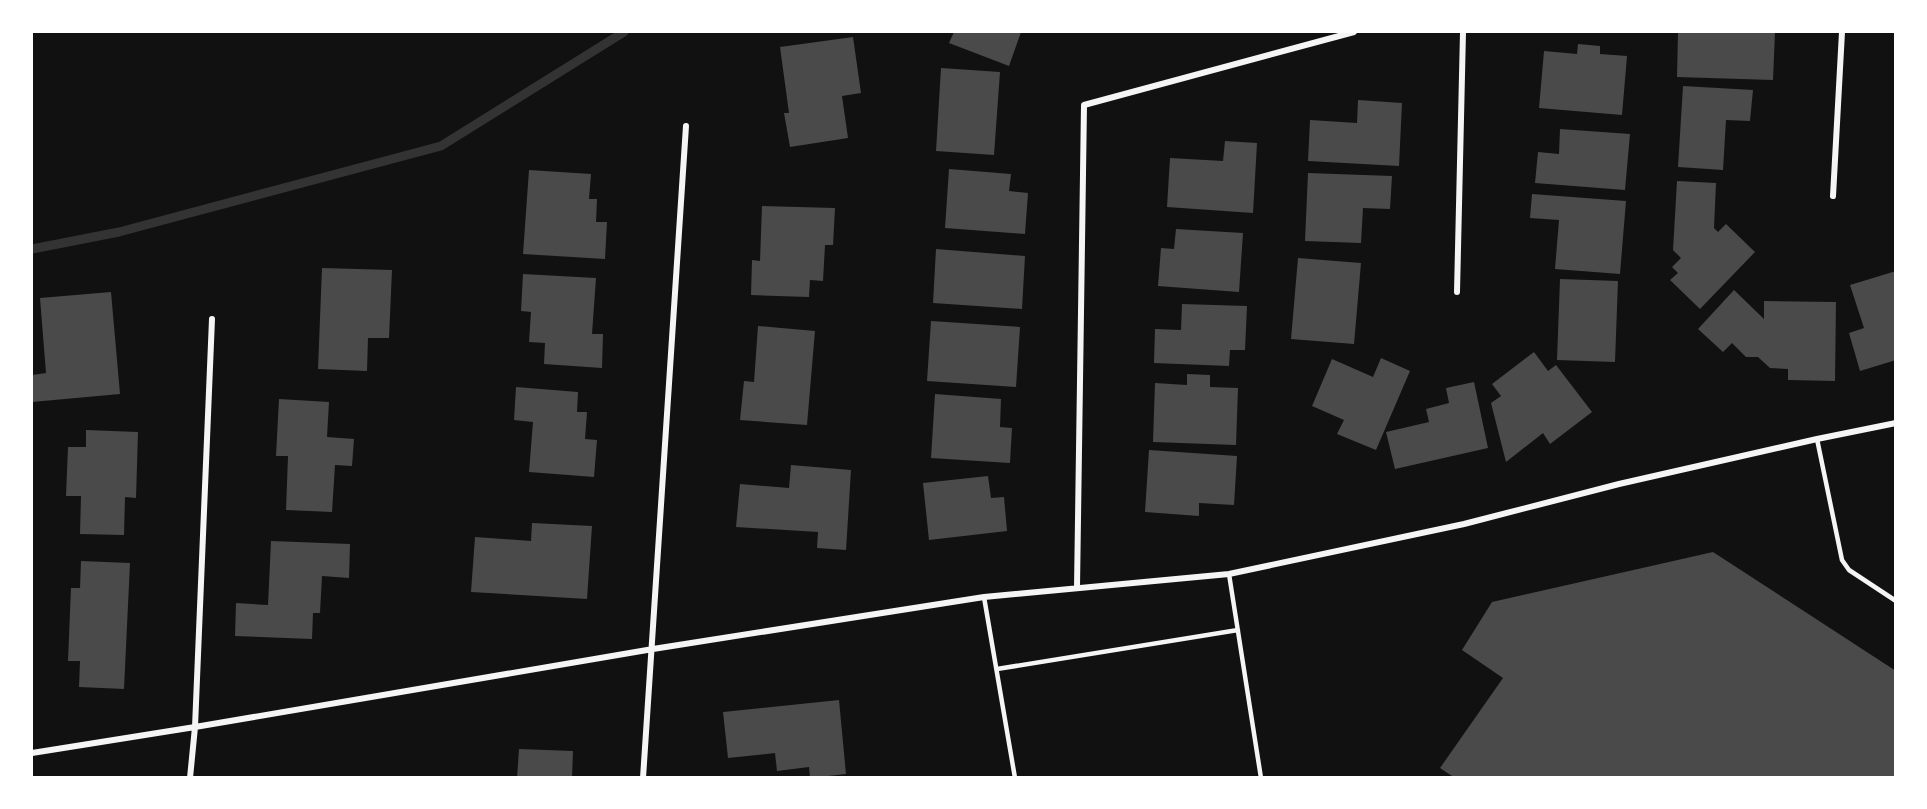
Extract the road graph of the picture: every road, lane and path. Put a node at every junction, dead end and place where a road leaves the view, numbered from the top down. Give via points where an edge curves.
1 (1354, 32) edge
2 (1463, 32) edge
3 (1842, 32) edge
4 (686, 126) dead end
5 (1833, 196) dead end
6 (1456, 292) dead end
7 (212, 319) dead end
8 (1896, 423) edge
9 (1817, 439) junction
10 (1229, 574) junction
11 (1077, 588) junction
12 (984, 597) junction
13 (1896, 601) edge
14 (1238, 630) junction
15 (653, 649) junction
16 (997, 669) junction
17 (195, 727) junction
18 (32, 753) edge
19 (190, 777) edge
20 (643, 777) edge
21 (1015, 777) edge
22 (1261, 777) edge

1 - 11 street via 1084,105
2 - 6 street
3 - 5 street
4 - 15 street
7 - 17 street
8 - 9 street
9 - 10 street via 1464,524
9 - 13 lane via 1842,560 1849,570
10 - 11 street
10 - 14 lane
11 - 12 street
12 - 15 street
12 - 16 lane
14 - 16 lane
14 - 22 lane
15 - 17 street
15 - 20 street
16 - 21 lane
17 - 18 street
17 - 19 street

